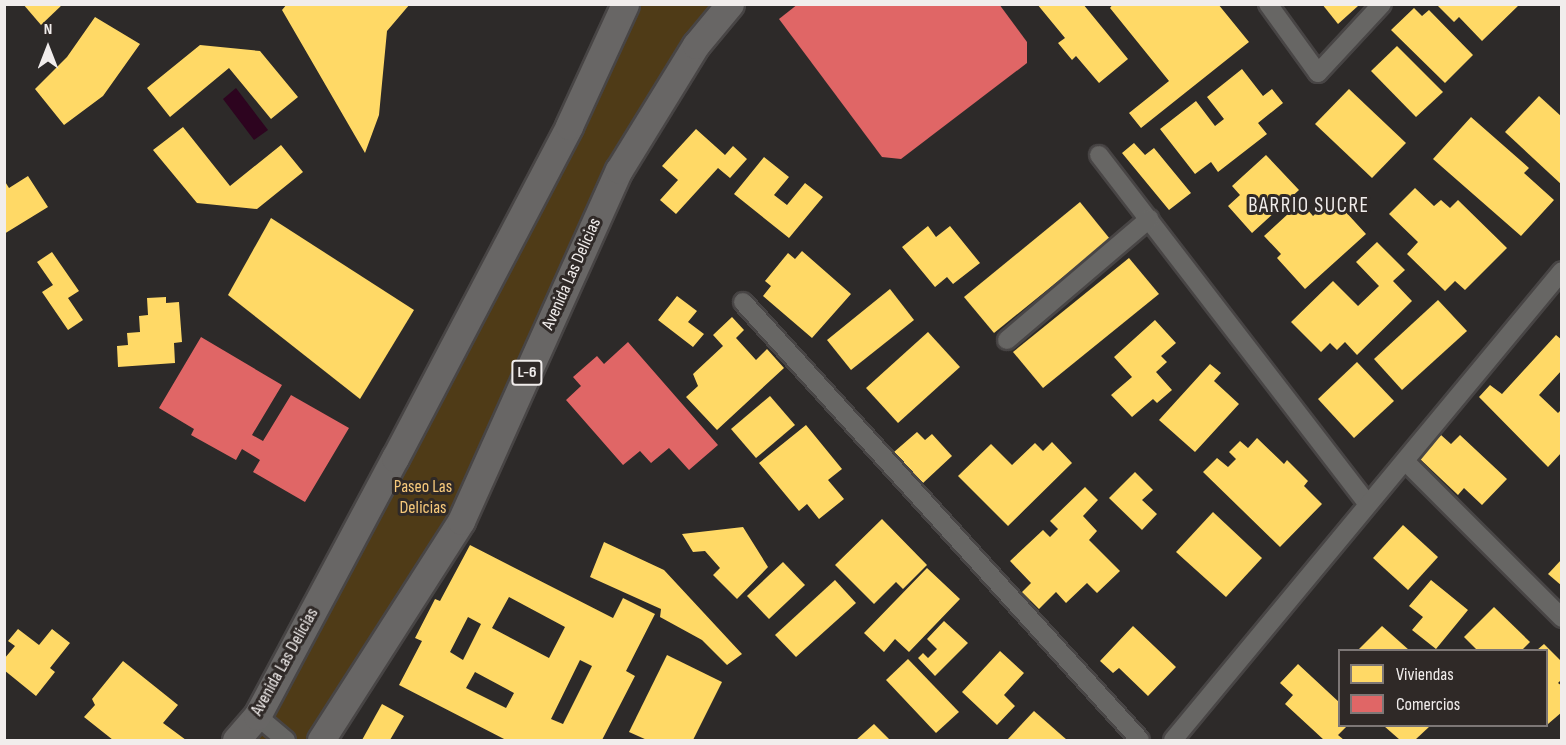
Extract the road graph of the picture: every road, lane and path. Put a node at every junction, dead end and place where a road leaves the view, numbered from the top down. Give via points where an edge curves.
1 (625, 4) edge
2 (730, 4) edge
3 (1268, 4) edge
4 (1382, 4) edge
5 (1099, 155) dead end
6 (1149, 219) junction
7 (1562, 271) edge
8 (743, 302) dead end
9 (1007, 340) dead end
10 (1405, 461) junction
11 (1367, 503) junction
12 (1562, 618) edge
13 (257, 716) junction
14 (236, 741) edge
15 (286, 741) edge
16 (321, 741) edge
17 (1140, 741) edge
18 (1173, 741) edge

1 - 13 main road, Avenida Las Delicias via 564,137
2 - 16 main road, Avenida Las Delicias / L-6 via 696,45 619,170 461,520
3 - 4 street via 1318,73
5 - 6 street
6 - 9 street
6 - 11 street
7 - 10 street
8 - 17 street
10 - 11 street
10 - 12 street
11 - 18 street
13 - 14 main road, Avenida Las Delicias
13 - 15 street

